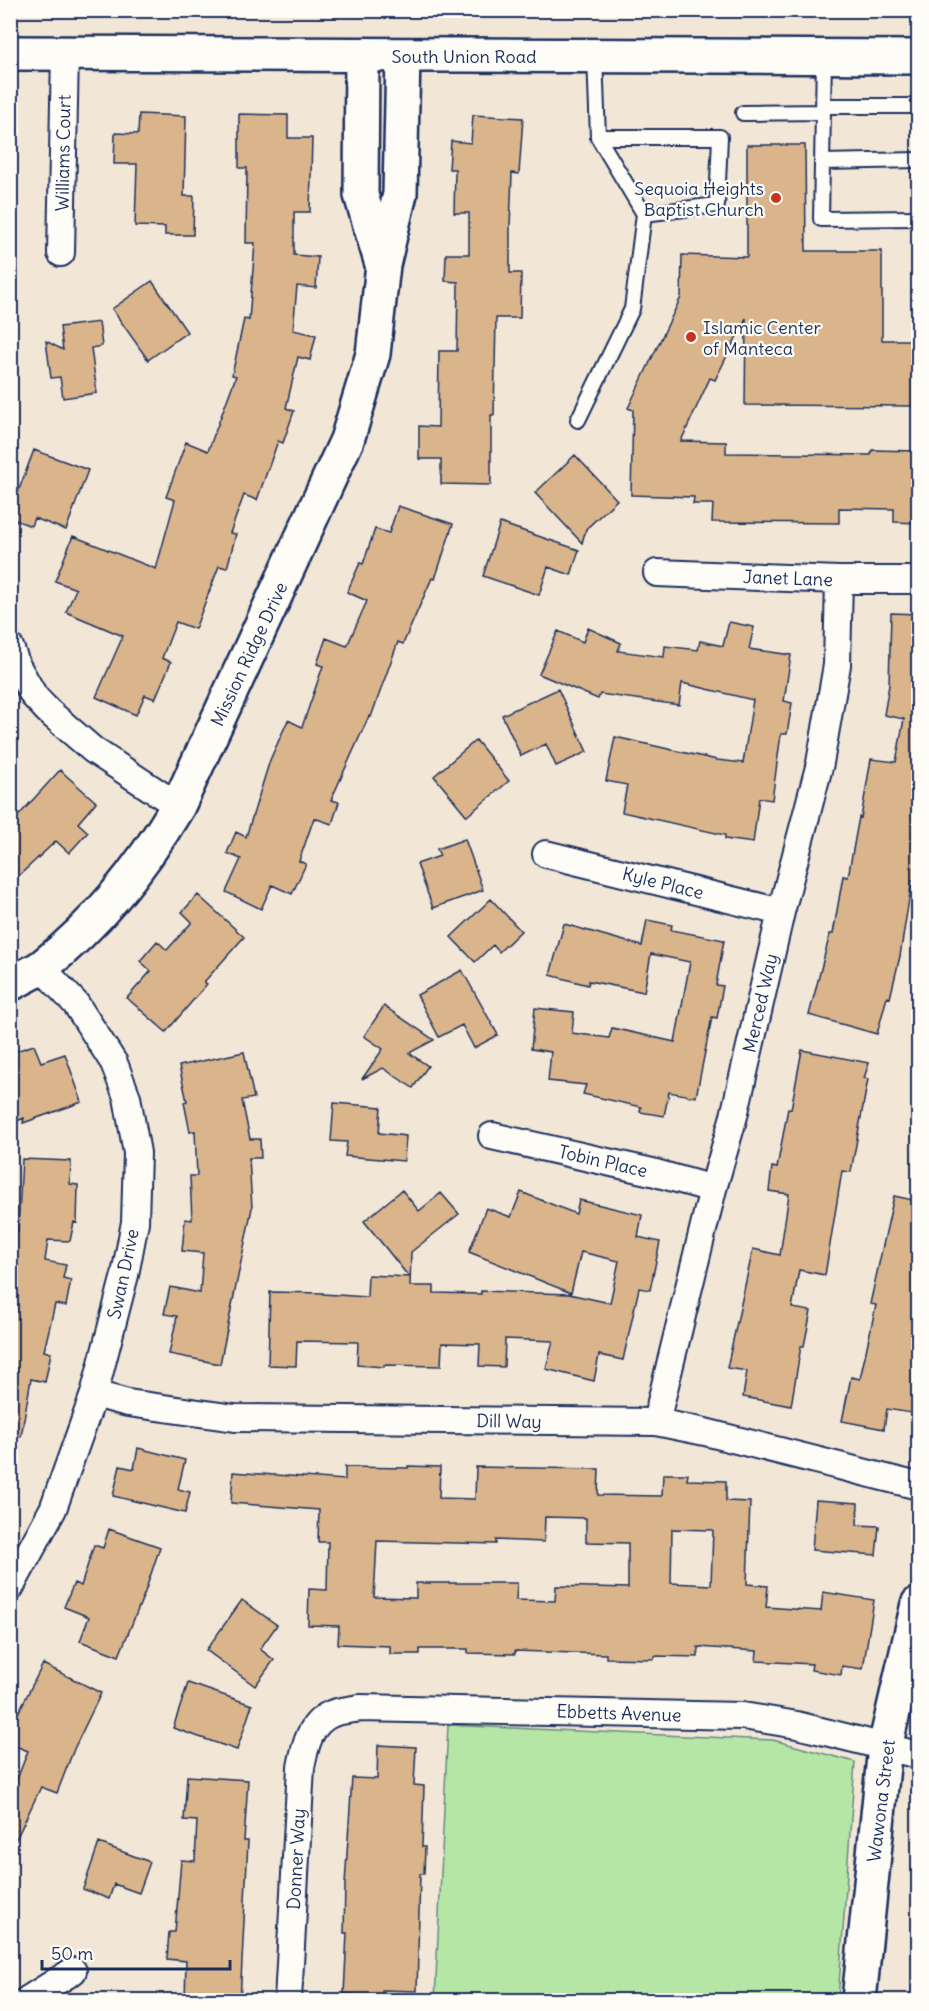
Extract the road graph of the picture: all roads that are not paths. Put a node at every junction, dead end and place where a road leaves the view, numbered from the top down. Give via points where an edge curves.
1 (10, 53) edge
2 (65, 53) junction
3 (362, 56) junction
4 (403, 56) junction
5 (595, 56) junction
6 (824, 57) junction
7 (918, 57) edge
8 (918, 106) edge
9 (823, 109) junction
10 (743, 113) dead end
11 (598, 137) junction
12 (918, 160) edge
13 (823, 162) junction
14 (644, 214) junction
15 (918, 218) edge
16 (61, 253) dead end
17 (383, 266) junction
18 (578, 420) dead end
19 (657, 573) dead end
20 (839, 580) junction
21 (918, 580) edge
22 (10, 647) edge
23 (178, 806) junction
24 (546, 854) dead end
25 (781, 912) junction
26 (41, 967) junction
27 (10, 984) edge
28 (492, 1136) dead end
29 (713, 1189) junction
30 (94, 1394) junction
31 (657, 1422) junction
32 (918, 1486) edge
33 (10, 1588) edge
34 (918, 1604) edge
35 (319, 1722) joint
36 (885, 1747) junction
37 (918, 1755) edge
38 (73, 1971) dead end
39 (27, 2001) edge
40 (288, 2001) edge
41 (859, 2001) edge

1 - 2 street, South Union Road
2 - 3 street, South Union Road
2 - 16 street, Williams Court
3 - 4 street, South Union Road
3 - 17 street, Mission Ridge Drive via 361,195
4 - 5 street, South Union Road
4 - 17 street, Mission Ridge Drive via 400,194
5 - 6 street, South Union Road
5 - 11 lane
6 - 7 street, South Union Road
6 - 9 lane
8 - 9 lane
9 - 10 lane
9 - 13 lane
11 - 14 lane
11 - 14 lane via 720,137 717,206
12 - 13 lane
13 - 15 lane via 821,219
14 - 18 lane via 632,309
17 - 23 street, Mission Ridge Drive via 373,354 347,440
19 - 20 street, Janet Lane
20 - 21 street, Janet Lane
20 - 25 street, Merced Way via 837,665 826,730
22 - 23 street via 34,696 48,711 93,750
23 - 26 street, Mission Ridge Drive via 155,845 93,921
24 - 25 street, Kyle Place
25 - 29 street, Merced Way
26 - 27 street, Mission Ridge Drive
26 - 30 street, Swan Drive via 76,1004 114,1063 127,1097 137,1153 135,1222
28 - 29 street, Tobin Place
29 - 31 street, Merced Way
30 - 31 street, Dill Way via 128,1403 235,1418
30 - 33 street, Swan Drive via 53,1509
31 - 32 street, Dill Way
34 - 36 street, Wawona Street
35 - 36 street, Ebbetts Avenue via 332,1713 360,1708 743,1716
35 - 40 street, Donner Way via 306,1742 301,1767
36 - 37 street, Ebbetts Avenue
36 - 41 street, Wawona Street
38 - 39 street

